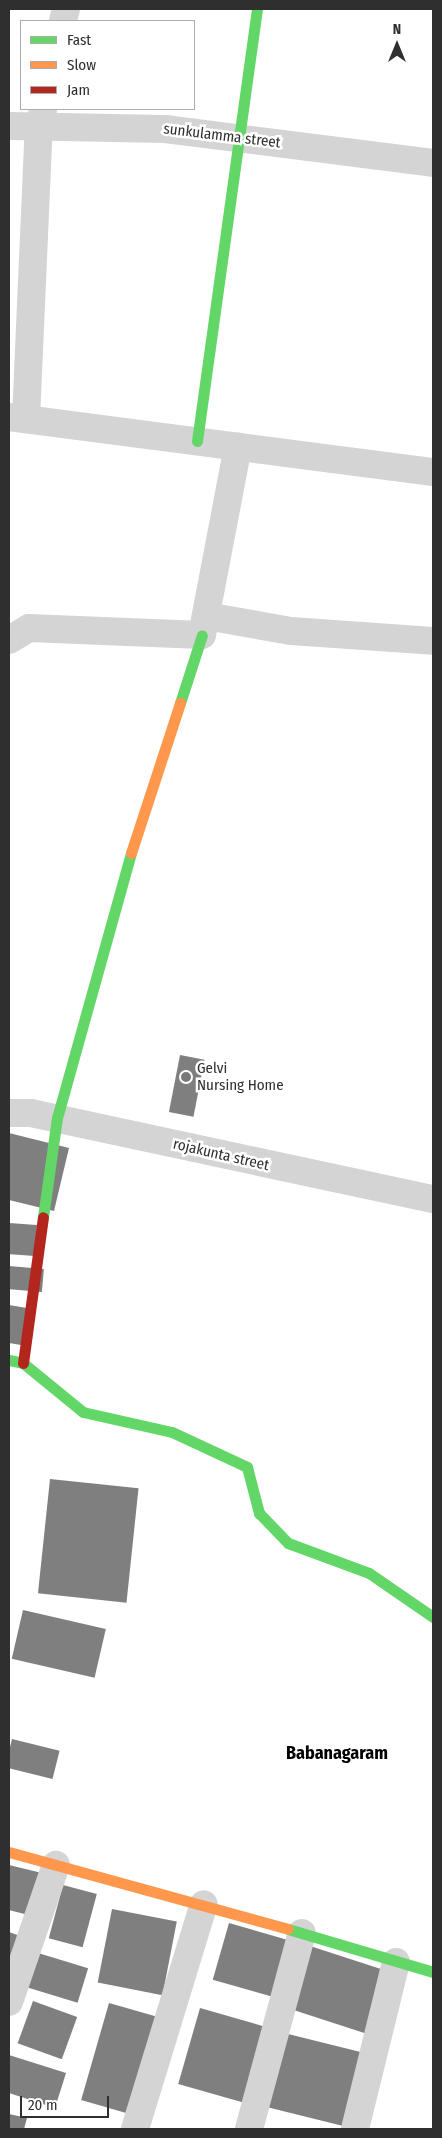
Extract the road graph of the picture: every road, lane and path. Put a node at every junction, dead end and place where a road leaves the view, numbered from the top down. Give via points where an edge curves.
1 (257, 9) edge
2 (41, 118) edge
3 (9, 126) edge
4 (237, 138) junction
5 (433, 163) edge
6 (17, 418) edge
7 (198, 441) junction
8 (238, 446) junction
9 (433, 472) edge
10 (204, 626) junction
11 (9, 640) edge
12 (433, 641) edge
13 (9, 1113) edge
14 (57, 1118) junction
15 (433, 1199) edge
16 (9, 1360) edge
17 (24, 1362) junction
18 (433, 1617) edge
19 (9, 1852) edge
20 (56, 1865) junction
21 (204, 1904) junction
22 (302, 1933) junction
23 (396, 1962) junction
24 (433, 1972) edge
25 (9, 2002) edge
26 (135, 2129) edge
27 (249, 2129) edge
28 (355, 2129) edge

1 - 4 street
2 - 3 street, sunkulamma street
2 - 4 street, sunkulamma street
2 - 6 street
4 - 5 street, sunkulamma street
4 - 7 street
6 - 7 street
7 - 8 street
8 - 9 street
8 - 10 street
10 - 11 street via 29,628
10 - 12 street
10 - 14 street via 121,882
13 - 14 street, rojakunta street
14 - 15 street, rojakunta street
14 - 17 street
16 - 17 street
17 - 18 street via 83,1412 172,1432 247,1467 259,1513 288,1542 369,1573
19 - 20 street
20 - 21 street
20 - 25 street
21 - 22 street
21 - 26 street
22 - 23 street
22 - 27 street
23 - 24 street
23 - 28 street

